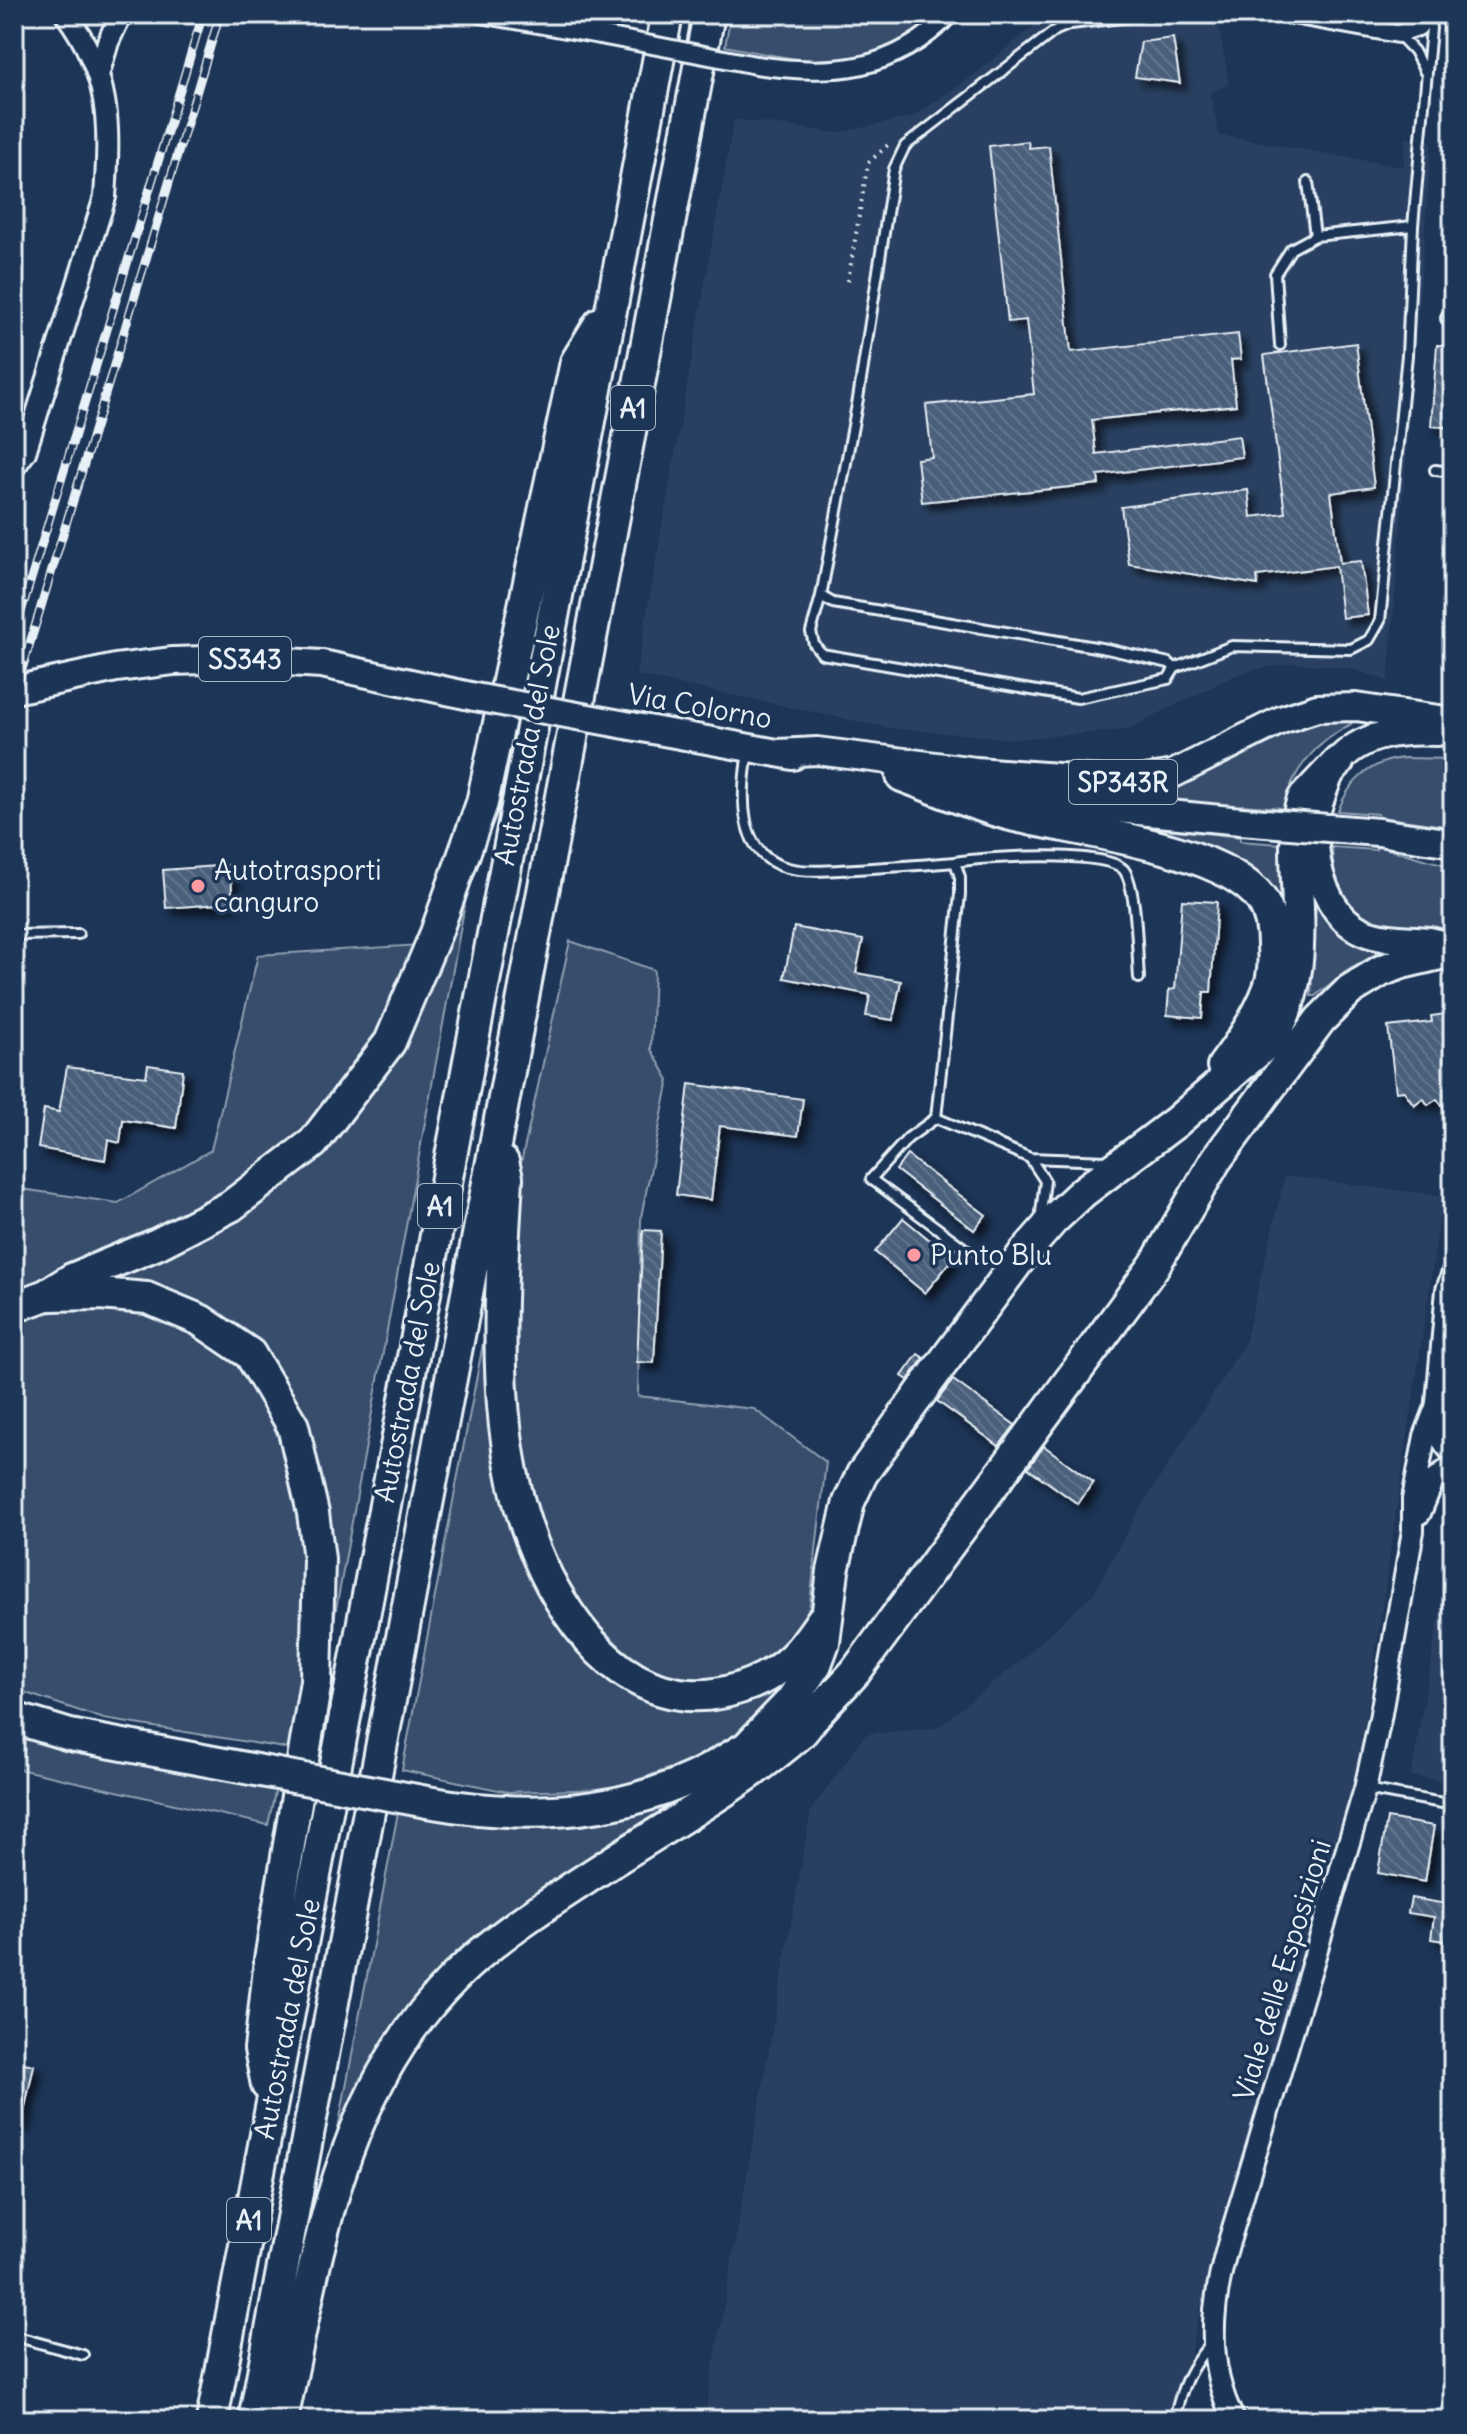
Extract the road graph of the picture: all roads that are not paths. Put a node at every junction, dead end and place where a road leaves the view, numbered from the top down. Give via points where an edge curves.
1 (66, 14) edge
2 (121, 14) edge
3 (481, 14) edge
4 (667, 14) edge
5 (709, 14) edge
6 (950, 14) edge
7 (1154, 14) edge
8 (1287, 14) edge
9 (1428, 14) edge
10 (1398, 34) junction
11 (99, 72) junction
12 (1425, 72) junction
13 (1308, 182) dead end
14 (1413, 226) junction
15 (1315, 236) junction
16 (610, 307) junction
17 (1280, 345) dead end
18 (14, 467) edge
19 (1435, 470) dead end
20 (1453, 472) edge
21 (821, 596) junction
22 (1175, 668) junction
23 (14, 690) edge
24 (1453, 721) edge
25 (1453, 733) edge
26 (749, 748) junction
27 (778, 753) junction
28 (1338, 762) joint
29 (902, 776) junction
30 (1308, 809) dead end
31 (1388, 833) junction
32 (1453, 843) edge
33 (1305, 845) joint
34 (1453, 858) edge
35 (955, 862) junction
36 (78, 934) dead end
37 (14, 935) edge
38 (1453, 950) edge
39 (1139, 978) dead end
40 (1191, 1110) junction
41 (936, 1118) junction
42 (497, 1133) junction
43 (1030, 1158) junction
44 (1123, 1161) junction
45 (1038, 1236) junction
46 (968, 1251) dead end
47 (1453, 1272) edge
48 (46, 1295) junction
49 (14, 1307) edge
50 (1453, 1378) edge
51 (1436, 1406) junction
52 (1453, 1453) edge
53 (1453, 1465) edge
54 (1413, 1531) junction
55 (827, 1607) junction
56 (832, 1698) junction
57 (14, 1718) edge
58 (748, 1746) junction
59 (1365, 1789) junction
60 (1453, 1805) edge
61 (271, 2104) junction
62 (14, 2336) edge
63 (1212, 2342) junction
64 (83, 2355) dead end
65 (212, 2420) edge
66 (254, 2420) edge
67 (282, 2420) edge
68 (1174, 2420) edge
69 (1234, 2420) edge

1 - 11 street
2 - 11 street
3 - 6 street, bridge via 803,71 871,65 907,49
4 - 16 highway, Autostrada del Sole / A1
5 - 42 highway, Autostrada del Sole / A1
7 - 21 lane via 1056,30 905,146 894,169
8 - 10 street
9 - 10 street via 1418,27
9 - 12 lane
10 - 12 lane
11 - 18 street via 107,109 105,197 25,452
12 - 14 lane
13 - 15 lane
14 - 15 lane
14 - 22 lane via 1407,355 1377,630 1362,646 1351,649 1232,646
15 - 17 lane via 1291,249 1275,274
16 - 48 highway via 576,362 482,803 390,1042 313,1143 231,1206
16 - 61 highway, Autostrada del Sole / A1
19 - 20 lane
21 - 22 lane via 833,603 1107,649
21 - 22 lane via 811,632 822,654 1078,698 1168,679
23 - 26 main road, Via Colorno / SS343, bridge via 173,661 322,664
24 - 27 main road, SP343R via 1356,707 1317,708 1281,720 1185,770 1129,782 976,771 817,751
25 - 28 main road via 1384,735 1357,746
26 - 27 main road, Via Colorno / SS343
26 - 35 lane via 744,816 756,846 771,861 817,871
27 - 29 main road, Via Colorno / SS343
28 - 30 highway via 1303,799
29 - 31 main road, Via Colorno, bridge via 1027,798
29 - 40 highway via 1008,815 1202,861 1233,876 1261,899 1273,935 1270,986 1244,1038
31 - 32 main road, Via Colorno
31 - 34 main road
33 - 38 main road via 1336,910 1348,923 1369,934 1431,941
33 - 40 highway via 1297,970 1286,1014 1271,1040
35 - 39 lane via 1071,857 1119,865 1130,884
35 - 41 lane via 960,894
36 - 37 lane
38 - 56 highway via 1381,971 1350,990 1320,1020 1226,1145 1154,1266
40 - 44 highway
41 - 43 lane
41 - 46 lane via 908,1138 871,1179
42 - 55 highway via 507,1178 499,1316 511,1468 534,1545 571,1616 602,1655 635,1679 693,1696 747,1685 783,1666 802,1648
42 - 66 highway, Autostrada del Sole / A1
43 - 44 lane
43 - 45 lane via 1045,1181
44 - 45 highway
45 - 55 highway via 862,1474 844,1519
47 - 51 street, Viale delle Esposizioni
48 - 49 highway
48 - 61 highway via 147,1298 200,1320 250,1354 293,1426 319,1559 316,1681 260,2049
50 - 51 street, Viale delle Esposizioni
51 - 52 street, Viale delle Esposizioni via 1438,1433
51 - 54 street, Viale delle Esposizioni via 1413,1499
53 - 54 street, Viale delle Esposizioni via 1433,1481
54 - 59 street, Viale delle Esposizioni
55 - 58 highway via 824,1642 809,1677
56 - 58 highway
56 - 67 highway via 776,1754 487,1948 415,2023 372,2091 337,2178
57 - 58 highway, bridge via 70,1735 511,1813 594,1808 637,1798 679,1784
59 - 60 lane
59 - 63 street, Viale delle Esposizioni via 1223,2260
61 - 65 highway, Autostrada del Sole / A1
62 - 64 lane
63 - 68 lane via 1192,2365
63 - 69 street, Viale delle Esposizioni via 1217,2376

